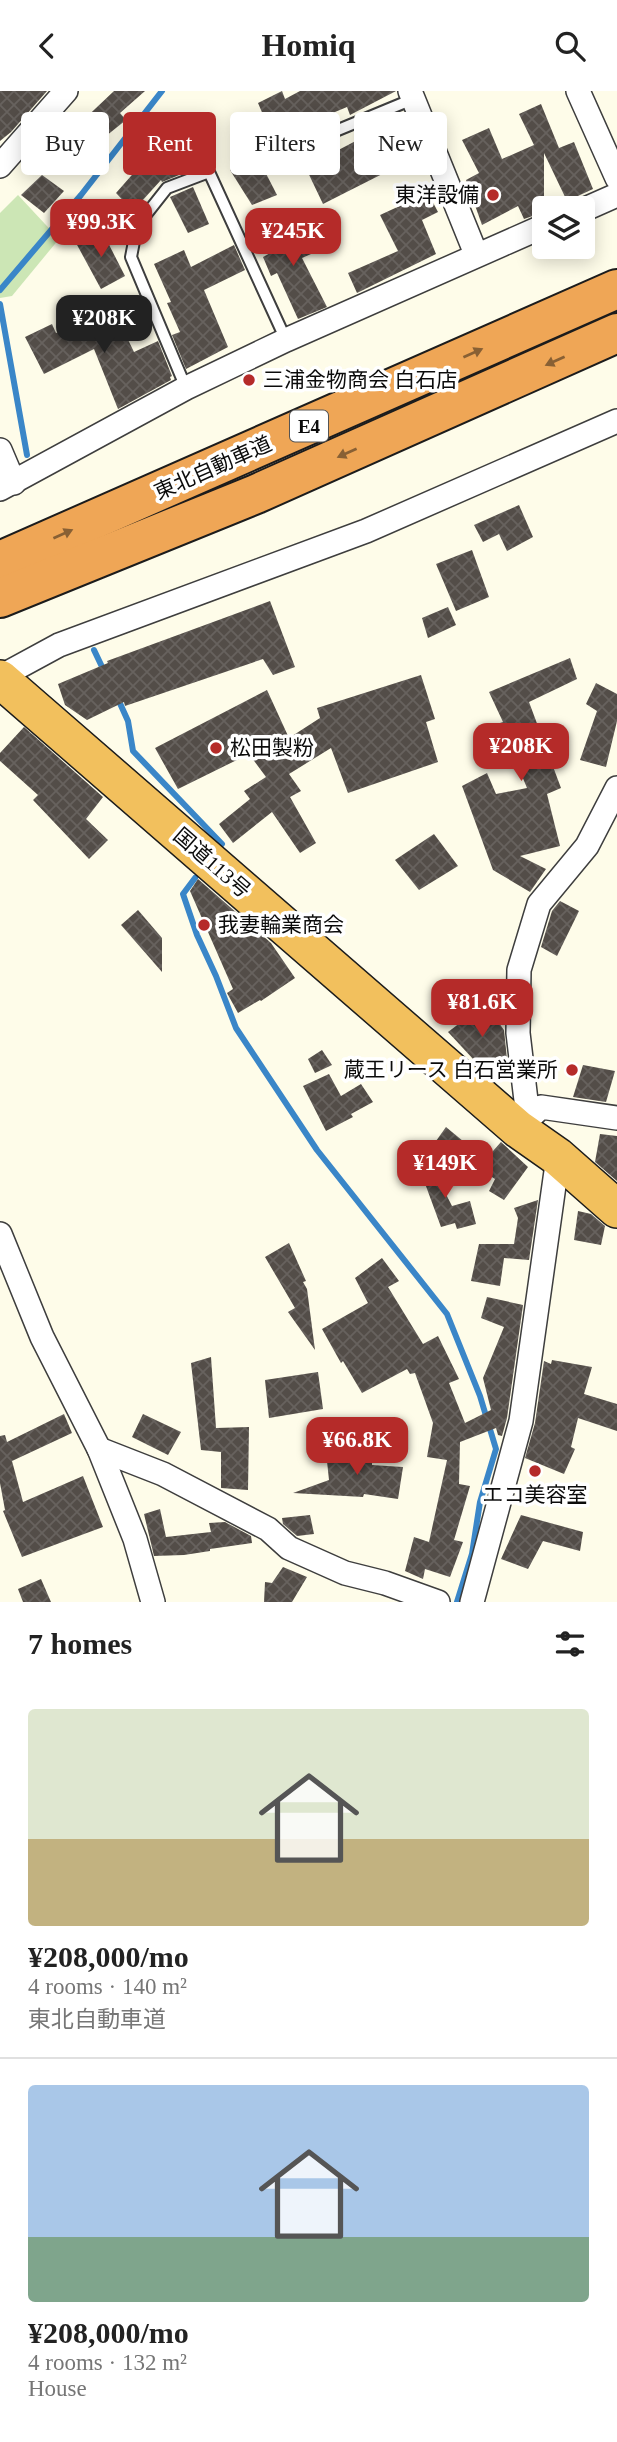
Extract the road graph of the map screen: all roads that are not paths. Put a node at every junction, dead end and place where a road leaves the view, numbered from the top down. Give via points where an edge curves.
1 (66, 91) edge
2 (578, 91) edge
3 (412, 95) edge
4 (340, 127) edge
5 (0, 166) edge
6 (617, 178) edge
7 (617, 195) edge
8 (595, 205) edge
9 (532, 231) edge
10 (477, 254) junction
11 (617, 289) edge
12 (617, 333) edge
13 (286, 339) junction
14 (186, 388) junction
15 (617, 421) edge
16 (0, 450) edge
17 (7, 486) edge
18 (0, 561) edge
19 (0, 598) edge
20 (0, 678) edge
21 (617, 788) edge
22 (617, 1118) edge
23 (518, 1129) junction
24 (558, 1157) junction
25 (617, 1209) edge
26 (0, 1234) edge
27 (99, 1449) junction
28 (153, 1602) edge
29 (438, 1602) edge
30 (472, 1602) edge

1 - 5 street
2 - 6 street
3 - 4 lane
3 - 10 street
7 - 8 street
9 - 10 street
10 - 13 street
18 -> 11 highway, 東北自動車道 / E4
12 -> 19 highway, 東北自動車道 / E4 via 256,493
13 - 14 street
13 - 14 lane via 209,172 167,188 137,226 131,257
14 - 17 street
15 - 20 street via 366,531 59,645
16 - 17 street
20 - 23 highway, 国道113号
21 - 23 street via 587,846 539,904 519,969 518,1033 527,1109
22 - 23 street via 541,1107
23 - 24 highway, 国道113号
24 - 25 highway, 国道113号
24 - 30 street via 521,1421
26 - 27 street via 42,1337
27 - 28 street via 135,1539
27 - 29 street via 163,1473 268,1529 289,1548 311,1558

